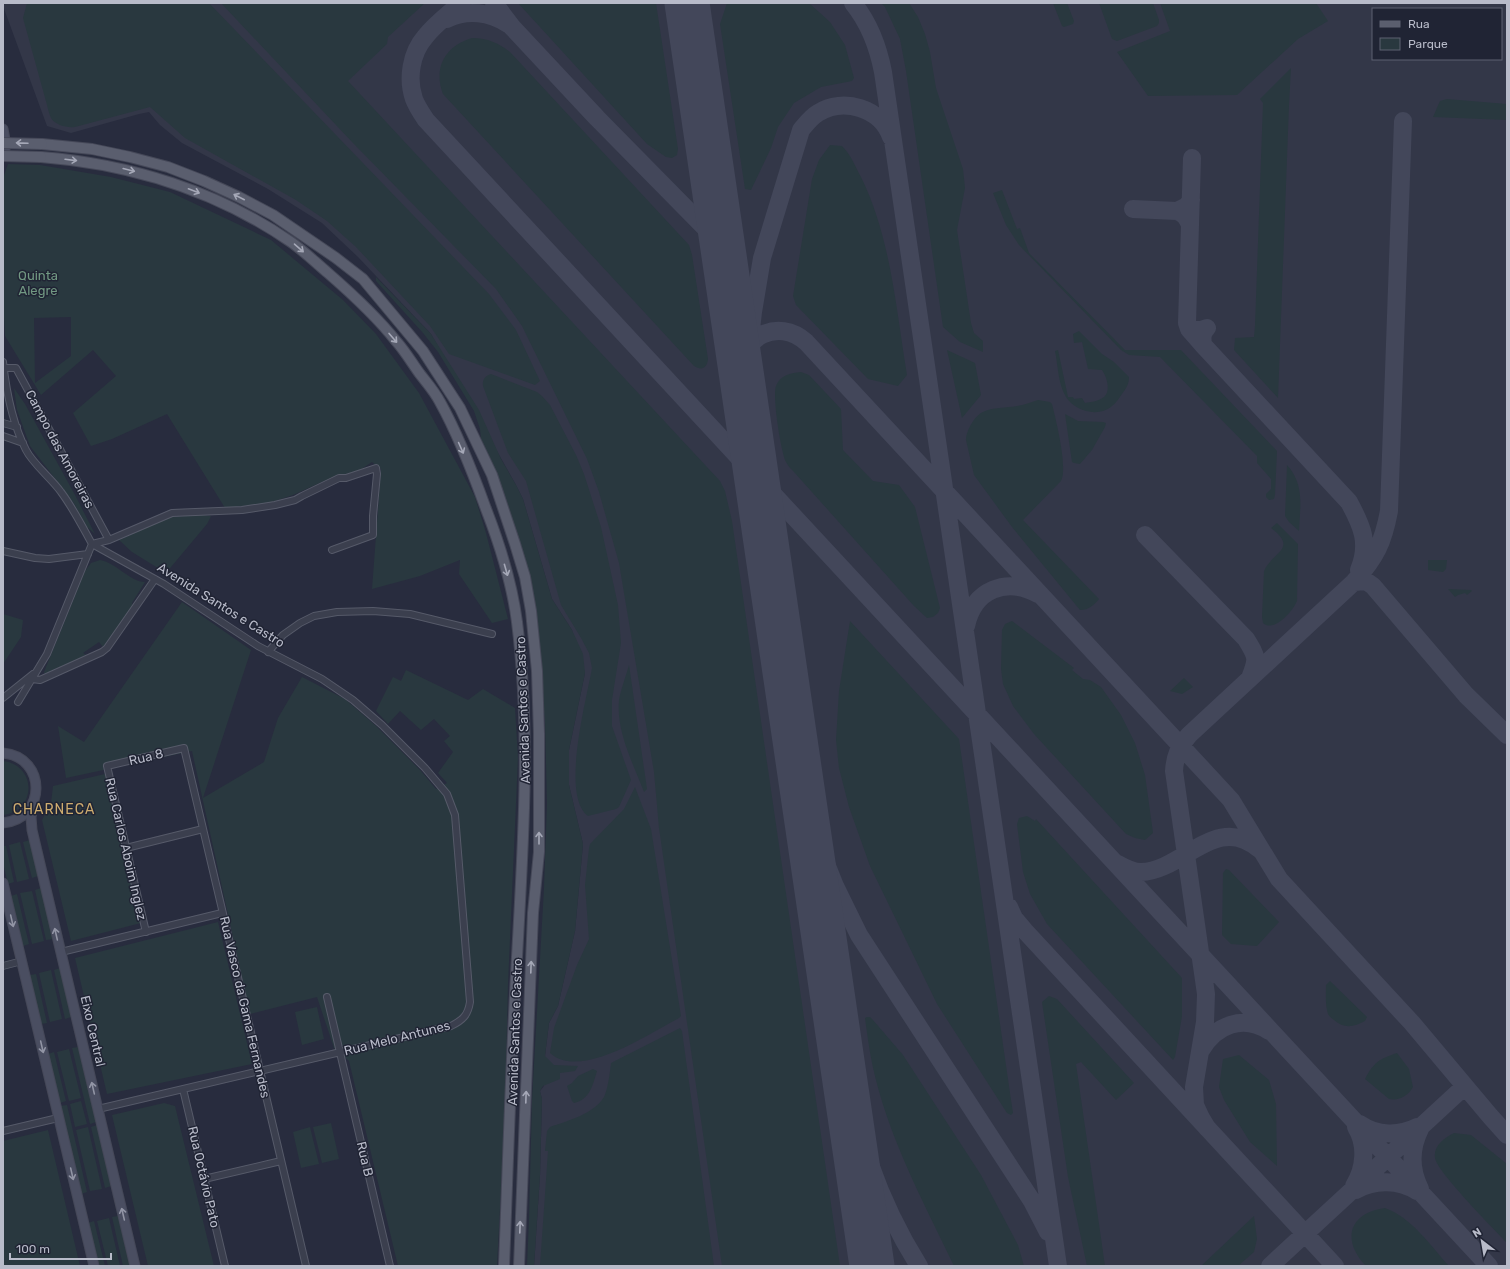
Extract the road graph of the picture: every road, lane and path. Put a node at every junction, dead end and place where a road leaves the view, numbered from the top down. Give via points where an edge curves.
1 (3, 129) edge
2 (4, 144) edge
3 (3, 156) edge
4 (3, 365) edge
5 (3, 423) edge
6 (17, 427) junction
7 (3, 436) edge
8 (23, 443) junction
9 (109, 540) junction
10 (92, 544) junction
11 (332, 550) dead end
12 (3, 551) edge
13 (88, 554) junction
14 (155, 579) junction
15 (492, 634) dead end
16 (268, 652) junction
17 (39, 669) junction
18 (32, 679) junction
19 (3, 698) edge
20 (18, 702) dead end
21 (184, 748) joint
22 (3, 753) edge
23 (107, 766) joint
24 (425, 768) joint
25 (34, 801) junction
26 (3, 823) edge
27 (203, 829) junction
28 (126, 848) junction
29 (3, 883) edge
30 (222, 914) junction
31 (146, 932) junction
32 (61, 952) junction
33 (22, 961) junction
34 (3, 966) edge
35 (327, 997) dead end
36 (340, 1052) junction
37 (259, 1071) junction
38 (183, 1089) junction
39 (98, 1109) junction
40 (58, 1118) junction
41 (3, 1131) edge
42 (281, 1161) junction
43 (204, 1179) junction
44 (94, 1266) edge
45 (135, 1266) edge
46 (225, 1266) edge
47 (306, 1266) edge
48 (390, 1266) edge
49 (504, 1266) edge
50 (519, 1266) edge

1 - 2 main road
2 - 3 main road
50 -> 2 main road, Avenida Santos e Castro, bridge via 533,913 539,852 537,672 525,577 492,475 460,408 423,351 363,279 273,215 204,181 153,163 97,150 42,144
3 -> 49 main road, Avenida Santos e Castro, bridge via 41,157 100,164 157,178 233,208 267,227 294,244 348,291 395,339 446,413 475,478 498,544 510,584 521,662 525,742
4 - 6 street, Campo das Amoreiras
4 - 9 street, Campo das Amoreiras via 16,368
5 - 6 street
6 - 8 street, Campo das Amoreiras
7 - 8 street
8 - 10 street, Campo das Amoreiras via 26,451 74,510
9 - 10 street
9 - 11 street via 172,513 242,510 295,500 339,478 376,468 373,535
10 - 13 street
10 - 14 street, Avenida Santos e Castro
12 - 13 street via 49,559
13 - 17 street
14 - 16 street, Avenida Santos e Castro
14 - 18 street via 107,648 40,680
15 - 16 street via 410,614 337,612 314,616 300,623 283,635
16 - 24 street, Avenida Santos e Castro via 322,679 348,696 382,725
17 - 18 street
17 - 19 street
18 - 20 street
21 - 23 street, Rua 8
21 - 27 street, Rua Vasco da Gama Fernandes
22 - 25 main road, Eixo Central via 19,758 30,768 35,777
23 - 28 street, Rua Carlos Aboim Inglez
24 - 36 street, Rua Melo Antunes via 447,794 455,815 469,1009 466,1016 451,1026
25 - 26 main road via 21,817
32 -> 25 main road, Eixo Central via 32,830
27 - 28 street
27 - 30 street, Rua Vasco da Gama Fernandes
28 - 31 street, Rua Carlos Aboim Inglez
29 -> 33 main road
30 - 31 street
30 - 37 street, Rua Vasco da Gama Fernandes
31 - 32 street
39 -> 32 main road, Eixo Central
33 - 34 street
33 -> 40 main road
35 - 36 street, Rua B
36 - 37 street, Rua Melo Antunes
36 - 48 street, Rua B
37 - 38 street, Rua Melo Antunes
37 - 42 street, Rua Vasco da Gama Fernandes
38 - 39 street, Rua Melo Antunes
38 - 43 street, Rua Octávio Pato
45 -> 39 main road, Eixo Central
40 - 41 street
40 -> 44 main road
42 - 43 street
42 - 47 street, Rua Vasco da Gama Fernandes
43 - 46 street, Rua Octávio Pato

